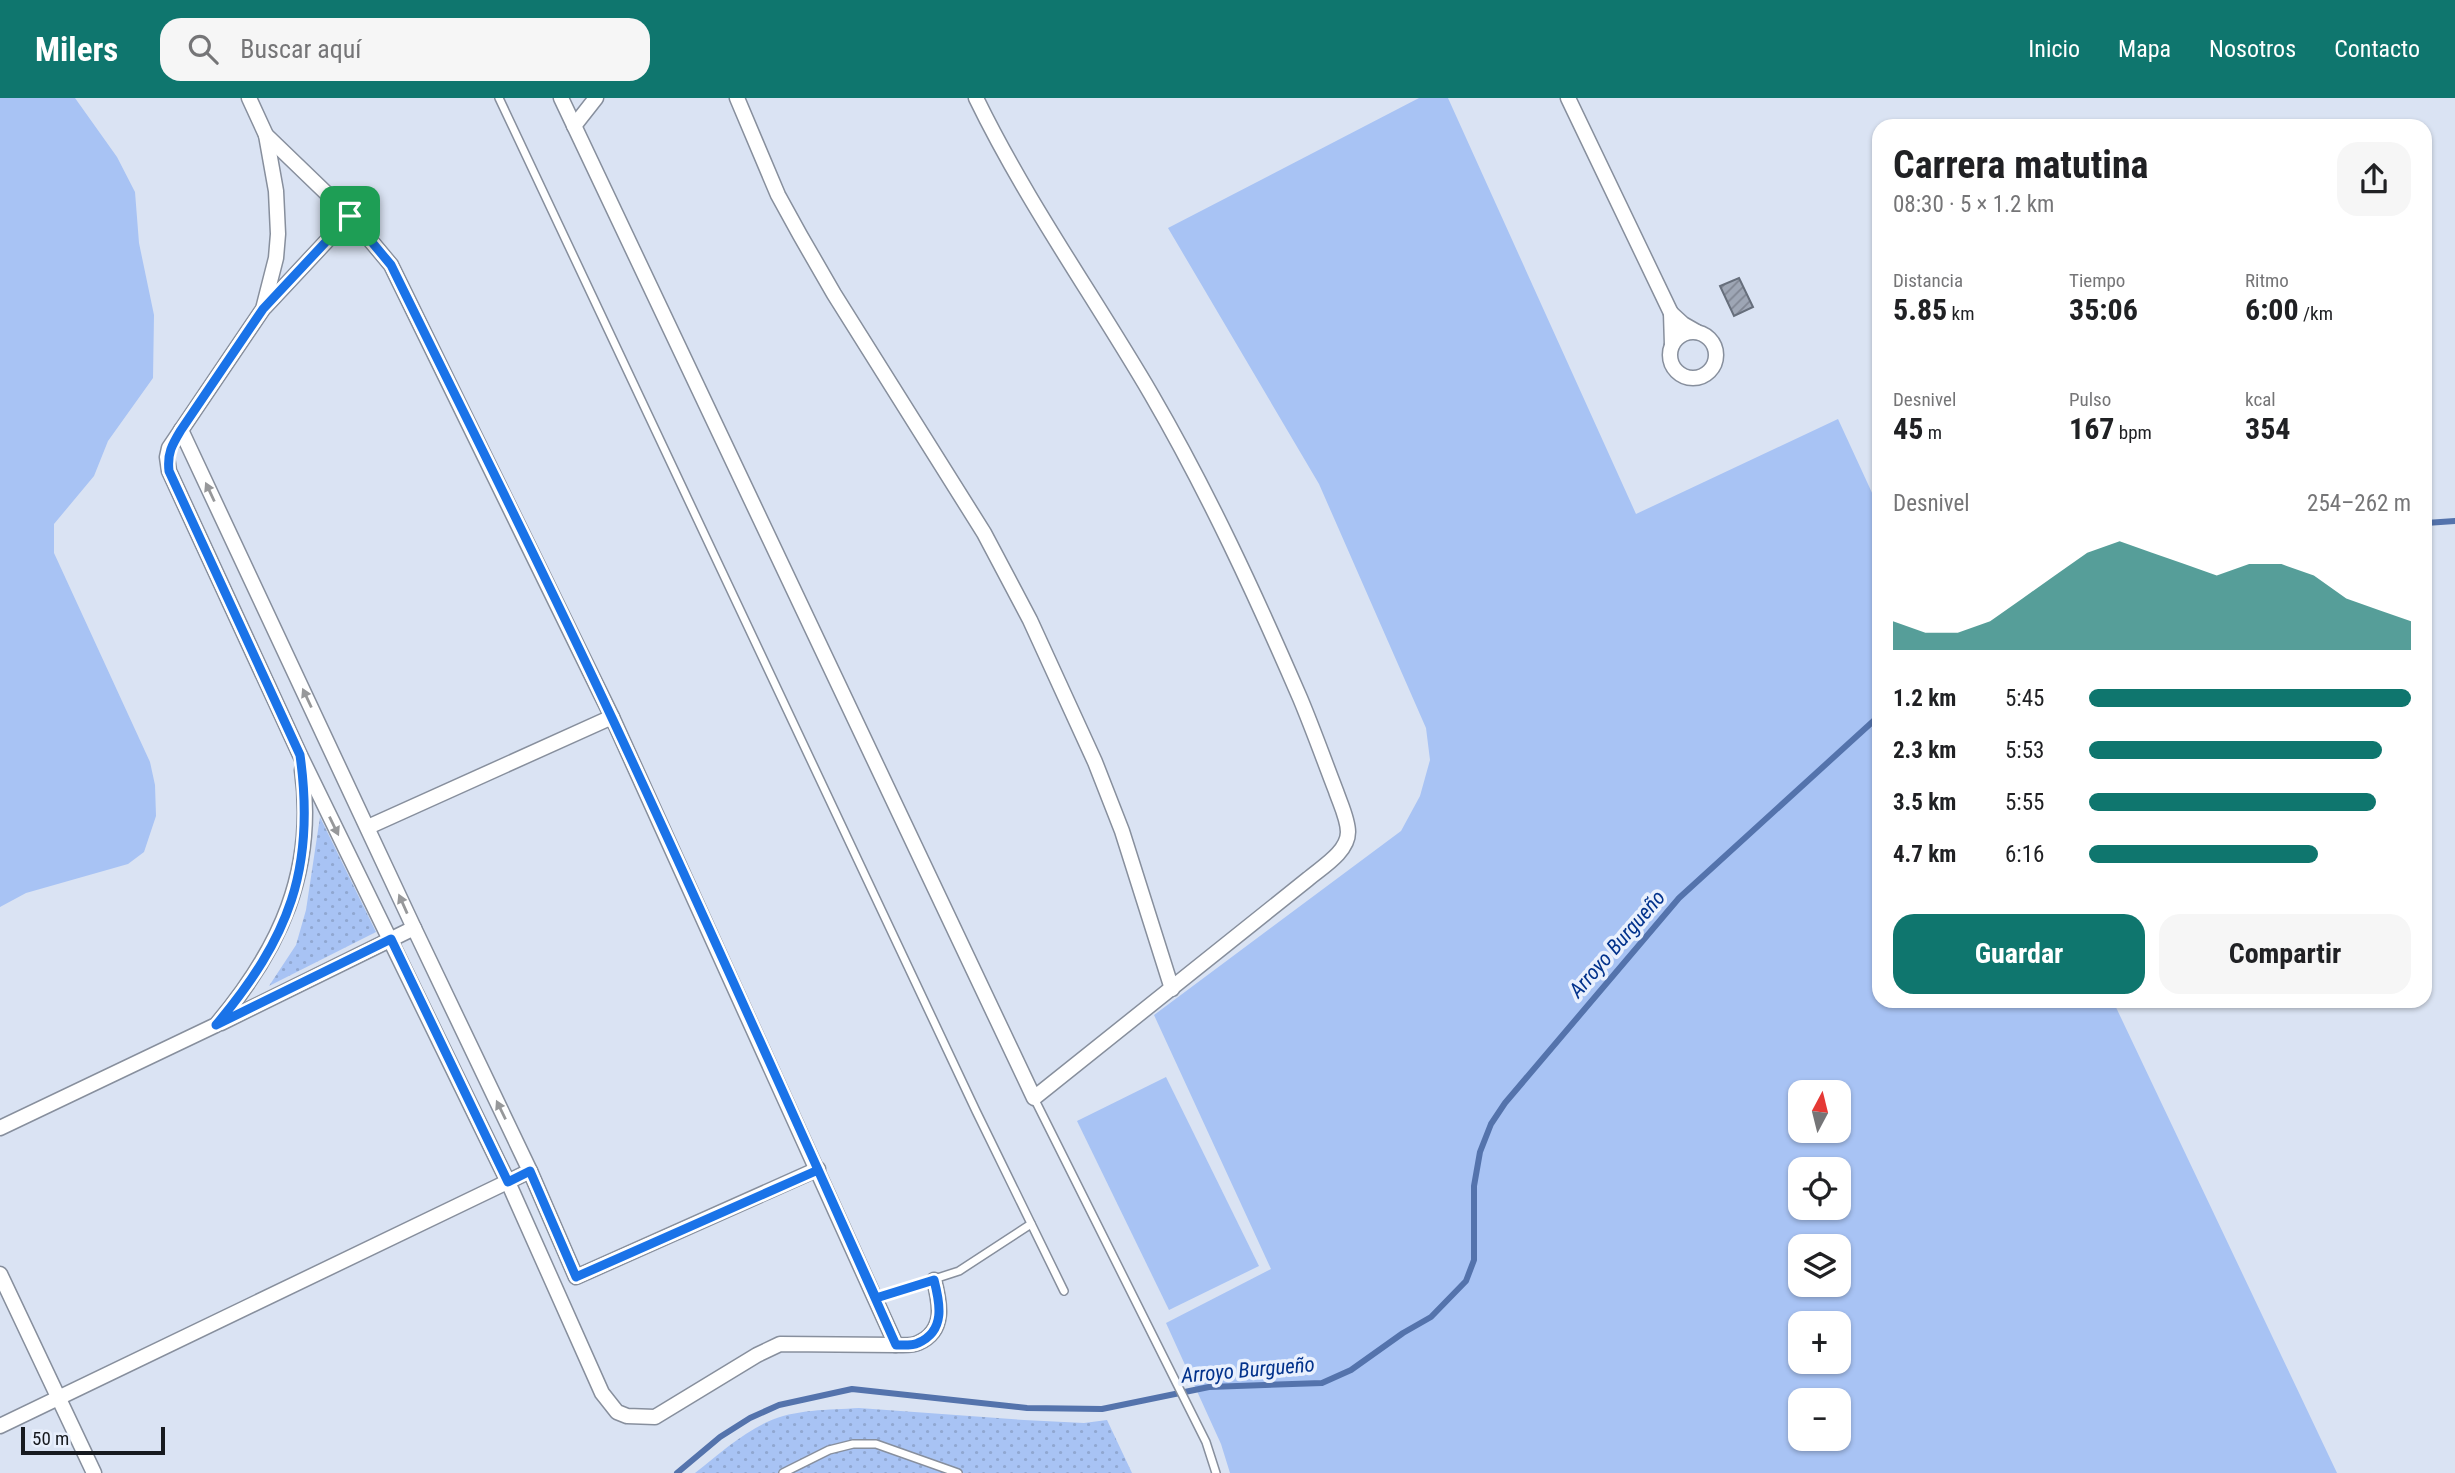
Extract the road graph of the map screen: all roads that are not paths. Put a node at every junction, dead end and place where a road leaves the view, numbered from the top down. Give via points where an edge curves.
1 (249, 98) edge
2 (499, 98) edge
3 (561, 98) edge
4 (596, 98) edge
5 (737, 98) edge
6 (976, 98) edge
7 (1568, 98) edge
8 (574, 126) junction
9 (266, 135) junction
10 (350, 216) junction
11 (263, 309) junction
12 (1671, 313) junction
13 (1697, 332) junction
14 (1671, 345) junction
15 (181, 430) junction
16 (612, 717) junction
17 (300, 755) junction
18 (368, 827) junction
19 (414, 928) junction
20 (391, 939) junction
21 (1172, 989) junction
22 (216, 1025) junction
23 (1034, 1098) junction
24 (0, 1128) edge
25 (818, 1170) junction
26 (530, 1171) junction
27 (508, 1182) junction
28 (1031, 1224) junction
29 (0, 1274) edge
30 (934, 1280) junction
31 (1064, 1291) dead end
32 (876, 1298) junction
33 (896, 1345) junction
34 (59, 1398) junction
35 (0, 1426) edge
36 (94, 1473) edge
37 (783, 1473) edge
38 (958, 1473) edge
39 (1216, 1473) edge

1 - 9 street
2 - 28 lane
3 - 8 street
4 - 8 street
5 - 21 street via 800,235 984,533 1030,620 1122,831
6 - 21 street via 1216,511 1314,730 1348,832 1338,854
7 - 12 street
8 - 23 street
9 - 10 street
9 - 11 street via 278,234
10 - 11 street
10 - 16 street via 391,265
11 - 15 street
12 - 13 street
12 - 14 street
13 - 14 street via 1682,334
13 - 14 street via 1711,339 1716,353 1712,368 1700,377 1678,373 1670,360
15 - 17 street via 167,457 169,471
18 -> 15 street
16 - 18 street
16 - 25 street
17 -> 20 street
17 - 22 street via 306,815 296,889 277,938
19 -> 18 street
19 - 20 street
26 -> 19 street
20 - 22 street
20 - 27 street
21 - 23 street
22 - 24 street
23 - 39 lane via 1206,1442
25 - 26 street via 576,1277
25 - 32 street
26 - 27 street
27 - 33 street via 602,1393 617,1412 655,1418 780,1344
27 - 34 street
28 - 30 lane via 959,1271
28 - 31 lane
29 - 34 street
30 - 32 lane
30 - 33 street via 940,1301 936,1329 918,1343
32 - 33 street
34 - 35 street
34 - 36 street
37 - 38 lane via 829,1450 876,1444

